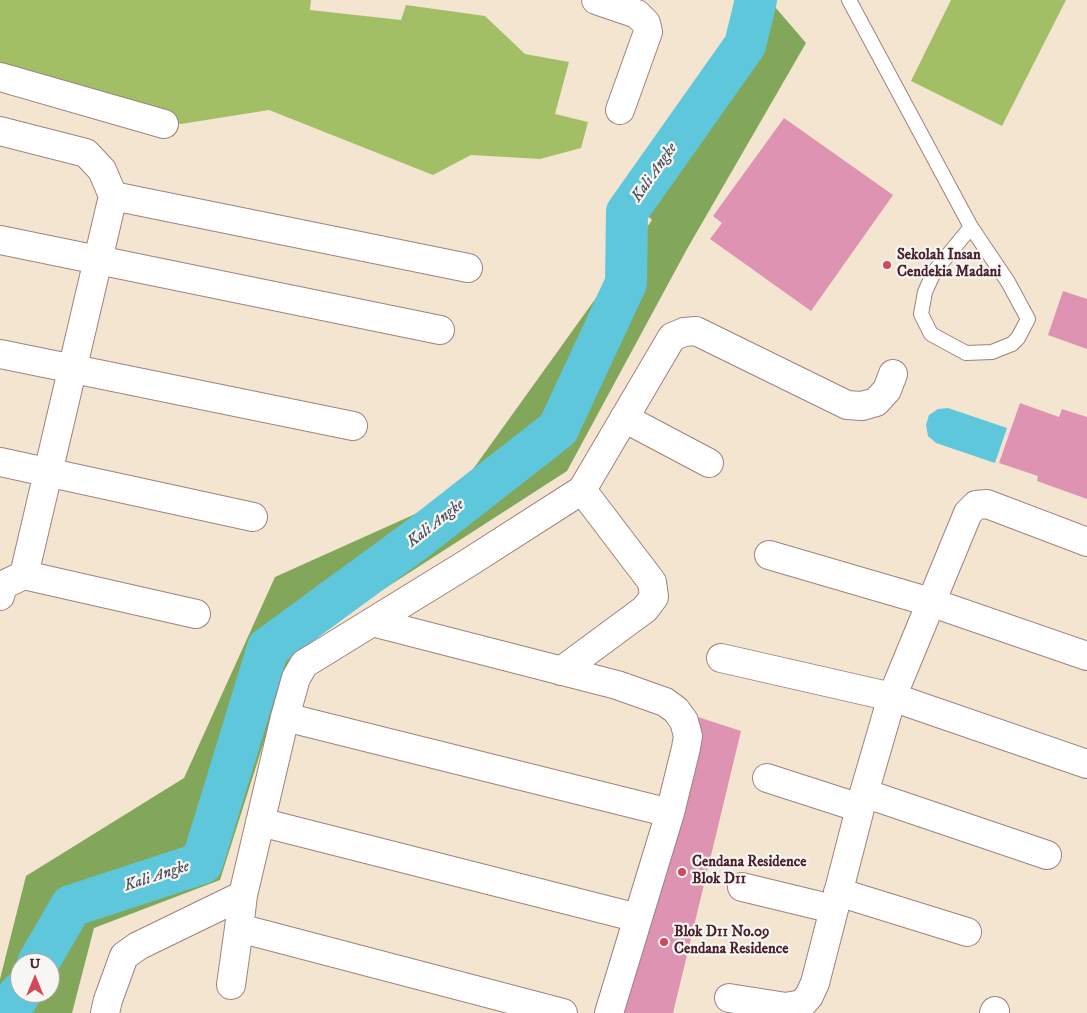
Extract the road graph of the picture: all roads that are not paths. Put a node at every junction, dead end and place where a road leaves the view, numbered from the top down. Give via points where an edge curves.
1 (596, 0) edge
2 (849, 0) edge
3 (0, 77) edge
4 (620, 110) dead end
5 (164, 124) dead end
6 (0, 131) edge
7 (113, 196) junction
8 (972, 226) junction
9 (0, 240) edge
10 (98, 261) junction
11 (468, 268) dead end
12 (440, 330) dead end
13 (0, 354) edge
14 (72, 369) junction
15 (893, 374) dead end
16 (624, 418) junction
17 (353, 426) dead end
18 (0, 462) edge
19 (709, 463) dead end
20 (48, 472) junction
21 (582, 490) junction
22 (253, 517) dead end
23 (1087, 542) edge
24 (769, 555) dead end
25 (7, 585) edge
26 (930, 602) junction
27 (196, 614) dead end
28 (372, 622) junction
29 (1087, 656) edge
30 (721, 658) dead end
31 (561, 671) junction
32 (892, 697) junction
33 (285, 717) junction
34 (1087, 764) edge
35 (766, 778) dead end
36 (862, 800) junction
37 (670, 813) junction
38 (260, 822) junction
39 (1047, 855) dead end
40 (742, 887) dead end
41 (243, 895) junction
42 (836, 901) junction
43 (638, 918) junction
44 (239, 928) junction
45 (967, 932) dead end
46 (231, 985) dead end
47 (729, 998) dead end
48 (105, 1013) edge
49 (562, 1013) edge
50 (609, 1013) edge

1 - 4 street via 637,14 646,23 648,32
2 - 8 lane
3 - 5 street
6 - 7 street via 86,153 102,170
7 - 10 street
7 - 11 street
8 - 8 lane via 1028,319 1012,344 992,352 966,353 931,334 921,314 925,292 934,272
9 - 10 street
10 - 12 street
10 - 14 street
13 - 14 street
14 - 17 street
14 - 20 street
15 - 16 street via 887,390 876,402 862,406 847,405 696,332 684,332 672,337
16 - 19 street
16 - 21 street
18 - 20 street
20 - 22 street
20 - 25 street
21 - 28 street
21 - 31 street via 652,582 654,597 645,609
23 - 26 street via 987,504 976,505 968,513
24 - 26 street
25 - 27 street
26 - 29 street
26 - 32 street
28 - 31 street
28 - 33 street via 304,664 296,678
30 - 32 street
31 - 37 street via 617,685 665,702 676,710 684,721 688,736
32 - 34 street
32 - 36 street
33 - 37 street
33 - 38 street
35 - 36 street
36 - 39 street
36 - 42 street
37 - 43 street
38 - 41 street
38 - 43 street
40 - 42 street
41 - 44 street
41 - 48 street via 138,946 124,956
42 - 45 street
42 - 47 street via 815,983 802,1004 786,1007
43 - 50 street
44 - 46 street
44 - 49 street

